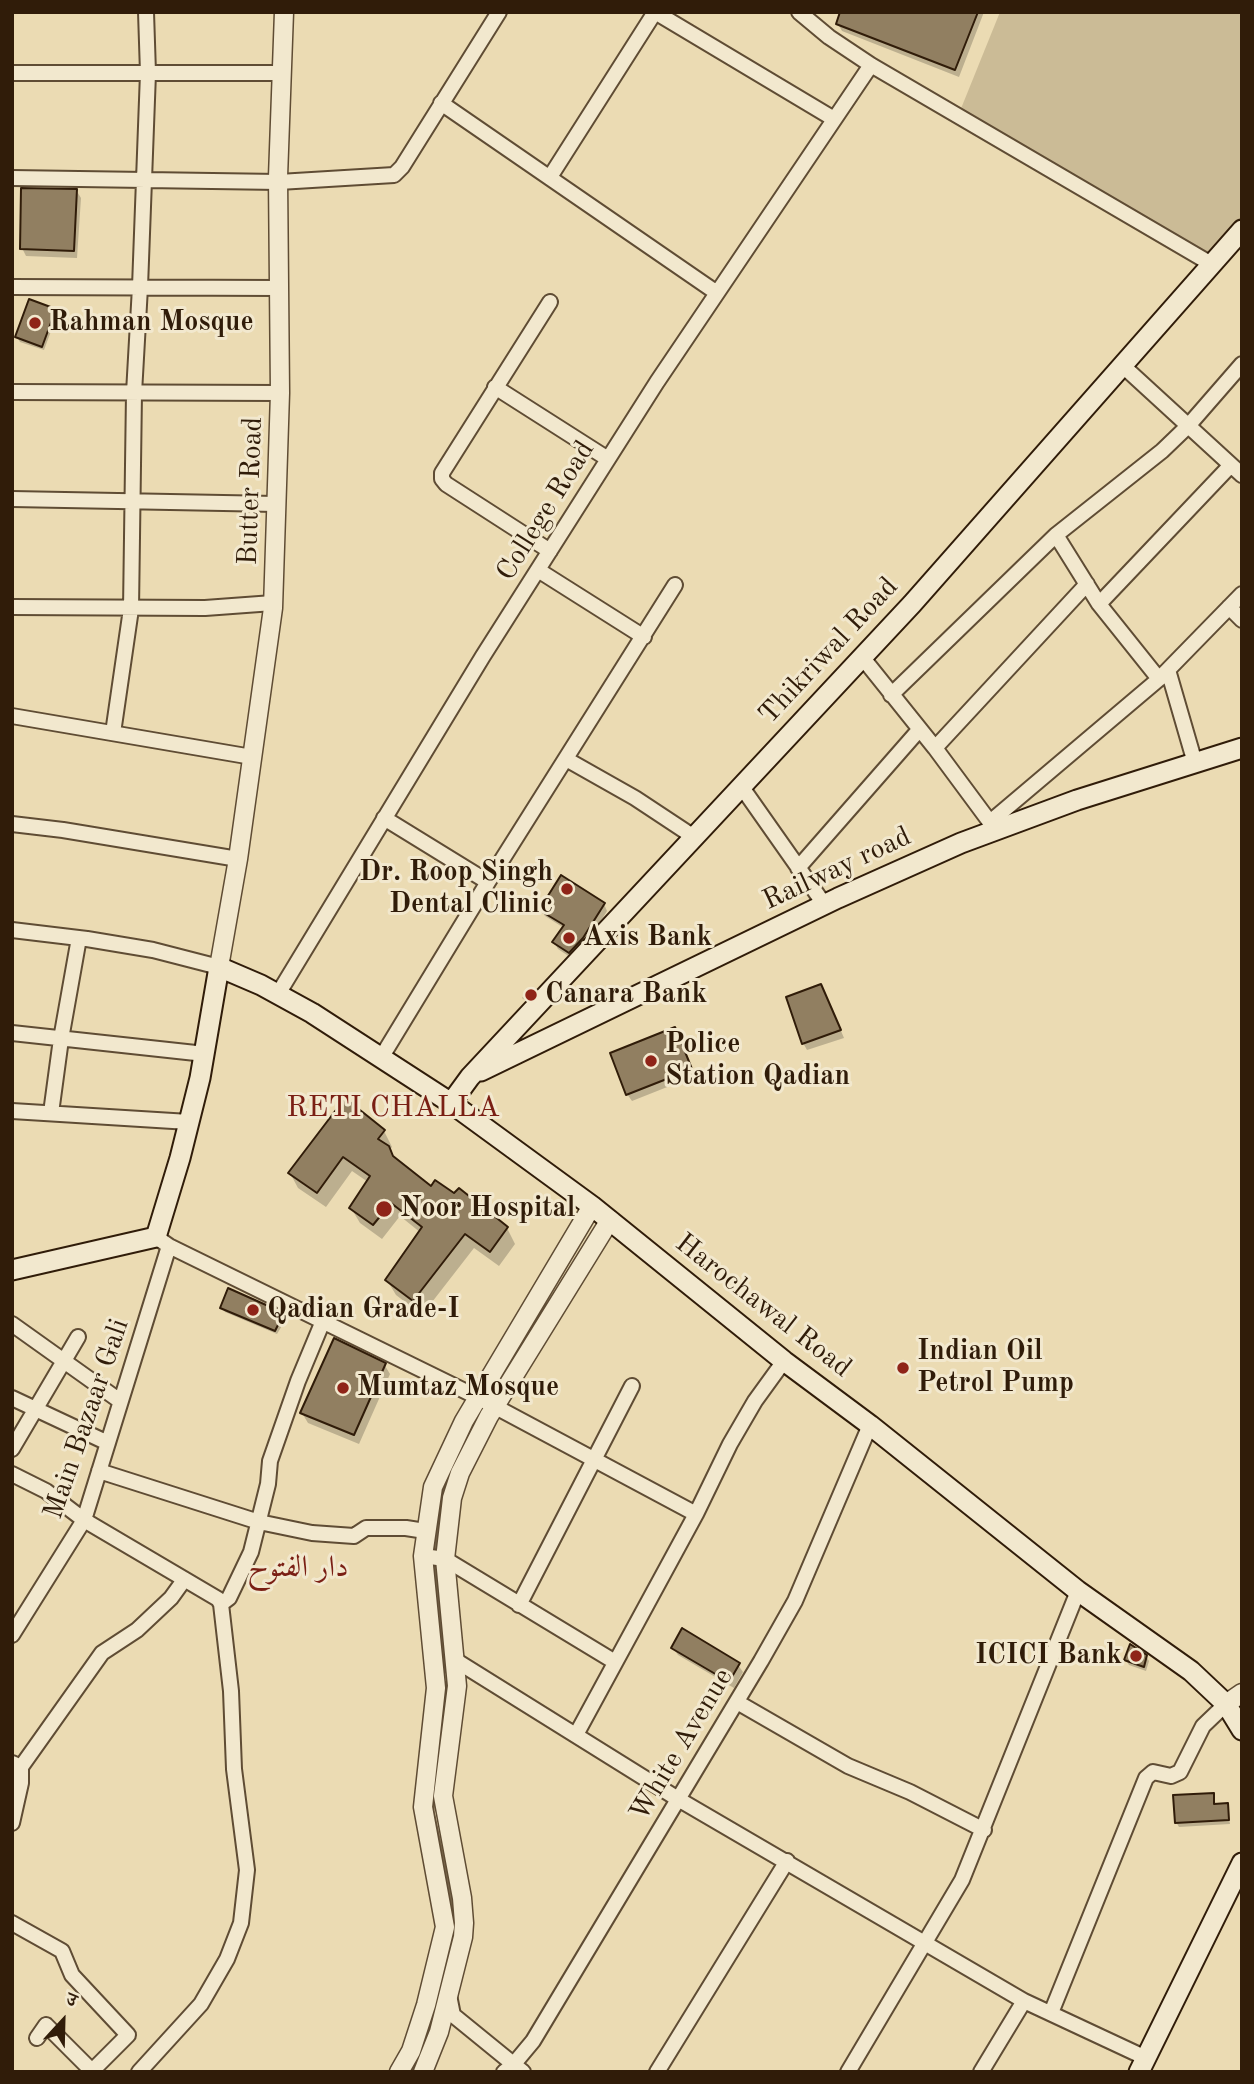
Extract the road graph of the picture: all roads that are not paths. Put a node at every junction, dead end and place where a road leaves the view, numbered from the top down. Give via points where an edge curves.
1 (146, 12) edge
2 (284, 12) edge
3 (499, 12) edge
4 (655, 12) edge
5 (799, 12) edge
6 (871, 65) junction
7 (12, 73) edge
8 (148, 73) junction
9 (282, 73) junction
10 (441, 103) junction
11 (834, 119) junction
12 (12, 177) edge
13 (550, 177) junction
14 (144, 179) junction
15 (279, 182) junction
16 (1242, 230) edge
17 (1213, 265) junction
18 (12, 287) edge
19 (140, 287) junction
20 (279, 288) junction
21 (717, 292) junction
22 (550, 302) dead end
23 (1242, 364) edge
24 (1122, 365) junction
25 (495, 387) junction
26 (12, 392) edge
27 (134, 393) junction
28 (280, 393) junction
29 (1188, 426) junction
30 (608, 460) junction
31 (1236, 470) edge
32 (12, 499) edge
33 (132, 502) junction
34 (276, 504) junction
35 (1056, 535) junction
36 (550, 551) junction
37 (538, 570) junction
38 (1087, 584) junction
39 (675, 585) dead end
40 (1242, 594) edge
41 (273, 603) junction
42 (1100, 604) junction
43 (12, 607) edge
44 (1229, 607) junction
45 (131, 609) junction
46 (1242, 620) edge
47 (644, 637) junction
48 (862, 657) junction
49 (1164, 675) junction
50 (891, 695) junction
51 (12, 716) edge
52 (919, 730) junction
53 (113, 733) junction
54 (935, 748) junction
55 (1242, 748) edge
56 (253, 757) junction
57 (566, 759) junction
58 (1195, 763) junction
59 (741, 786) junction
60 (384, 818) junction
61 (12, 824) edge
62 (993, 826) junction
63 (694, 837) junction
64 (239, 859) junction
65 (798, 868) junction
66 (488, 882) junction
67 (824, 904) junction
68 (12, 930) edge
69 (79, 938) junction
70 (219, 967) junction
71 (278, 994) junction
72 (12, 1033) edge
73 (61, 1039) junction
74 (205, 1054) junction
75 (381, 1058) junction
76 (470, 1077) junction
77 (451, 1103) junction
78 (12, 1111) edge
79 (51, 1113) junction
80 (189, 1122) junction
81 (592, 1206) junction
82 (610, 1220) junction
83 (163, 1242) junction
84 (12, 1270) edge
85 (323, 1321) junction
86 (12, 1324) edge
87 (78, 1338) dead end
88 (784, 1361) junction
89 (65, 1362) junction
90 (632, 1386) dead end
91 (12, 1398) edge
92 (120, 1401) junction
93 (487, 1402) junction
94 (36, 1410) junction
95 (870, 1424) junction
96 (108, 1443) junction
97 (12, 1449) edge
98 (594, 1460) junction
99 (99, 1471) junction
100 (12, 1474) edge
101 (696, 1514) junction
102 (84, 1520) junction
103 (259, 1522) junction
104 (425, 1531) junction
105 (423, 1556) junction
106 (445, 1559) junction
107 (184, 1580) junction
108 (1078, 1591) junction
109 (221, 1604) junction
110 (519, 1605) junction
111 (12, 1635) edge
112 (615, 1662) junction
113 (456, 1669) junction
114 (437, 1679) junction
115 (1234, 1698) edge
116 (737, 1702) junction
117 (1242, 1730) edge
118 (577, 1733) junction
119 (17, 1765) edge
120 (678, 1799) junction
121 (12, 1823) edge
122 (984, 1830) junction
123 (787, 1861) junction
124 (1242, 1863) edge
125 (464, 1912) junction
126 (444, 1916) junction
127 (12, 1923) edge
128 (924, 1941) junction
129 (449, 1994) junction
130 (1024, 2001) junction
131 (1051, 2013) junction
132 (37, 2038) dead end
133 (1142, 2065) edge
134 (513, 2070) edge
135 (93, 2071) edge
136 (139, 2072) edge
137 (399, 2072) edge
138 (423, 2072) edge
139 (657, 2072) edge
140 (848, 2072) edge
141 (981, 2072) edge

1 - 8 street
2 - 9 street, Butter Road
3 - 10 street
4 - 11 street
4 - 13 street
5 - 6 street
6 - 11 street, College Road
6 - 17 street
7 - 8 street
8 - 9 street
8 - 14 street
9 - 15 street, Butter Road
10 - 13 street
10 - 15 street via 394,175
11 - 21 street, College Road
12 - 14 street
13 - 21 street
14 - 15 street
14 - 19 street
15 - 20 street, Butter Road
16 - 17 main road, Thikriwal Road
17 - 24 main road, Thikriwal Road
18 - 19 street
19 - 20 street
19 - 27 street
20 - 28 street, Butter Road
21 - 30 street, College Road
22 - 25 street
23 - 29 street
24 - 29 street
24 - 48 main road, Thikriwal Road
25 - 30 street
25 - 36 street via 444,467 442,479
26 - 27 street
27 - 28 street
27 - 33 street
28 - 34 street, Butter Road
29 - 31 street
29 - 35 street
30 - 36 street, College Road
31 - 42 street
32 - 33 street
33 - 34 street
33 - 45 street
34 - 41 street, Butter Road
35 - 38 street
35 - 50 street
36 - 37 street, College Road
37 - 47 street
37 - 60 street, College Road
38 - 42 street
38 - 54 street
39 - 47 street
40 - 44 street
41 - 45 street
41 - 56 street, Butter Road
42 - 49 street
43 - 45 street
44 - 46 street
44 - 49 street
45 - 53 street
47 - 57 street
48 - 50 street
48 - 59 main road, Thikriwal Road
49 - 58 street
49 - 62 street
50 - 52 street
51 - 53 street
52 - 54 street
52 - 65 street
53 - 56 street
54 - 62 street
55 - 58 main road, Railway road
56 - 64 street, Butter Road
57 - 63 street
57 - 66 street
58 - 62 main road, Railway road
59 - 63 main road, Thikriwal Road
59 - 65 street
60 - 66 street
60 - 71 street, College Road
61 - 64 street
62 - 67 main road, Railway road
63 - 76 main road, Thikriwal Road
64 - 70 street, Butter Road
65 - 67 street
66 - 75 street
67 - 76 main road, Railway road
68 - 69 street
69 - 70 street
69 - 73 street
70 - 71 main road, Harochawal Road
70 - 74 main road
71 - 75 main road, Harochawal Road
72 - 73 street
73 - 74 street
73 - 79 street
74 - 80 main road
75 - 77 main road, Harochawal Road
76 - 77 main road, Thikriwal Road
77 - 81 main road, Harochawal Road
78 - 79 street
79 - 80 street
80 - 83 main road
81 - 82 main road, Harochawal Road
81 - 93 street
82 - 88 main road, Harochawal Road
82 - 93 street
83 - 84 main road
83 - 85 street
83 - 92 street, Main Bazaar Gali
85 - 93 street
85 - 103 street via 271,1461
86 - 89 street
87 - 89 street
88 - 95 main road, Harochawal Road
88 - 101 street via 744,1419
89 - 92 street
89 - 94 street
90 - 98 street
91 - 94 street
92 - 96 street, Main Bazaar Gali
93 - 98 street
93 - 104 street via 464,1420 436,1478
93 - 106 street via 477,1439 455,1488
94 - 96 street
94 - 97 street
95 - 108 main road, Harochawal Road
95 - 116 street, White Avenue via 795,1601
96 - 99 street, Main Bazaar Gali
98 - 101 street
98 - 110 street
99 - 102 street, Main Bazaar Gali
99 - 103 street
100 - 102 street via 46,1491
101 - 112 street
102 - 107 street
102 - 111 street, Main Bazaar Gali
103 - 104 street via 354,1536 366,1528
103 - 109 street via 251,1552 229,1598
104 - 105 street
105 - 106 street
105 - 114 street
106 - 110 street
106 - 113 street
107 - 109 street
107 - 119 street via 137,1630 102,1653
108 - 115 main road, Harochawal Road
108 - 122 street
109 - 136 street via 247,1870 242,1923 201,2004
110 - 112 street
112 - 118 street
113 - 114 street
113 - 118 street
113 - 125 street via 443,1796
114 - 126 street via 423,1807
115 - 117 main road, Harochawal Road
115 - 131 street via 1203,1726 1180,1772 1171,1776 1153,1772 1146,1778
116 - 120 street, White Avenue
116 - 122 street via 848,1766
118 - 120 street
119 - 121 street via 21,1783
120 - 123 street
120 - 134 street, White Avenue
122 - 128 street via 962,1880
123 - 128 street
123 - 139 street
124 - 133 main road
125 - 126 street
125 - 129 street via 463,1937
126 - 137 street via 444,1935 426,2005
127 - 135 street via 62,1951 72,1975 128,2035
128 - 130 street
128 - 140 street
129 - 134 street via 453,2015
129 - 138 street
130 - 131 street
130 - 141 street
131 - 133 street
132 - 135 street via 46,2025

